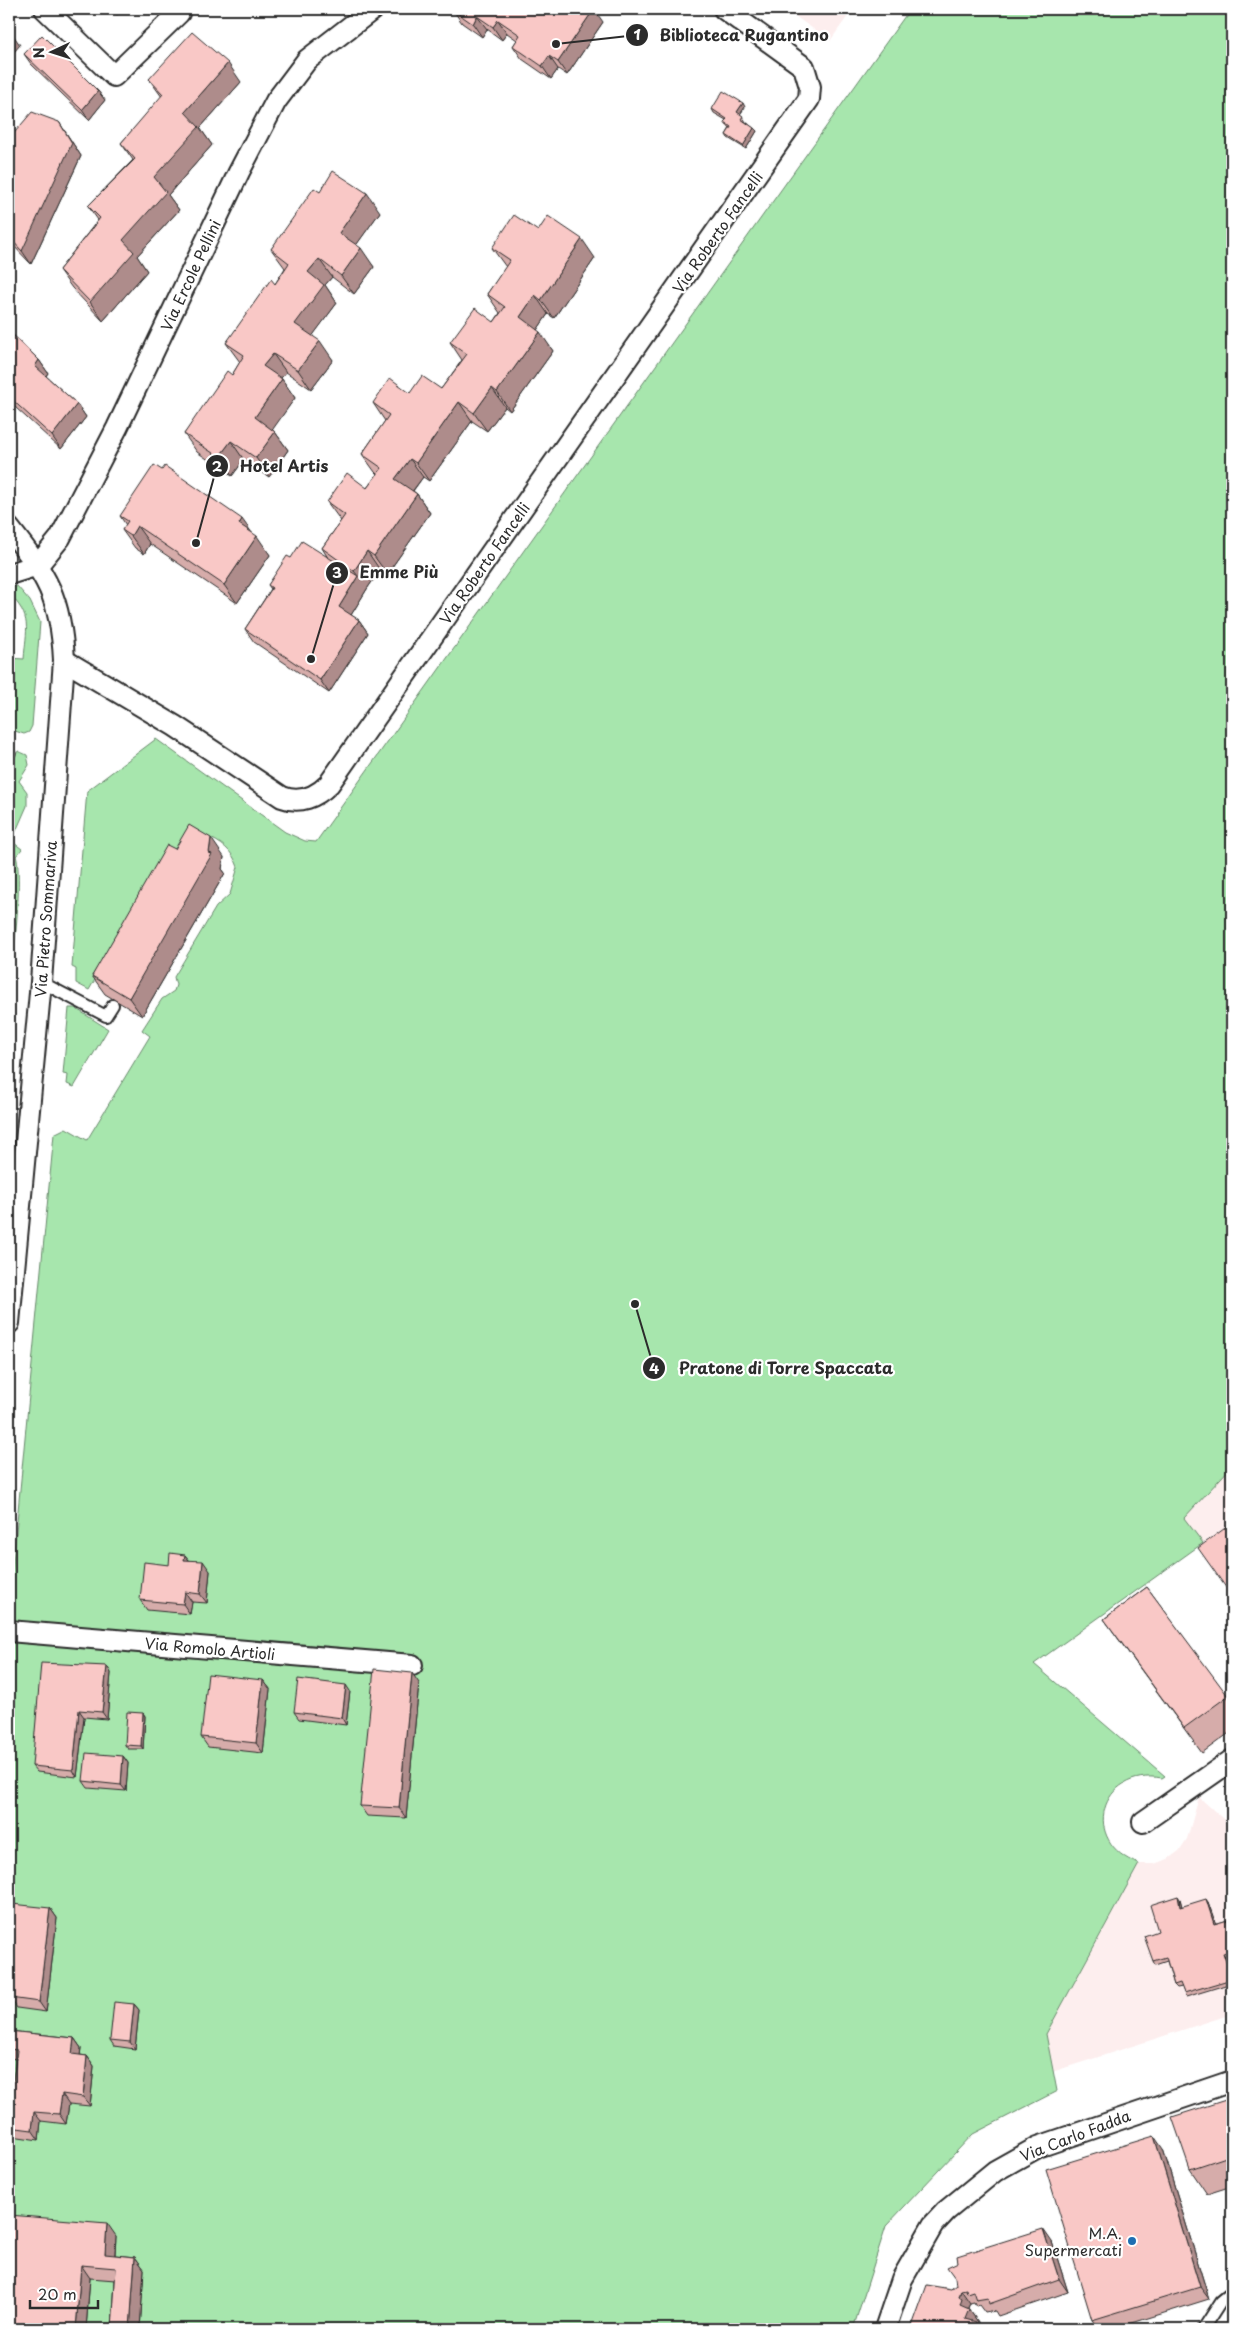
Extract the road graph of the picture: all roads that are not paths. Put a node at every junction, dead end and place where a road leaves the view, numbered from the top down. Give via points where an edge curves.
1 (45, 9) edge
2 (373, 9) edge
3 (724, 9) edge
4 (179, 13) dead end
5 (9, 528) edge
6 (38, 566) junction
7 (9, 574) edge
8 (64, 660) junction
9 (41, 982) junction
10 (113, 1005) edge
11 (14, 1205) edge
12 (9, 1324) edge
13 (9, 1631) edge
14 (412, 1665) dead end
15 (1232, 1760) edge
16 (1143, 1822) dead end
17 (1232, 2081) edge
18 (1232, 2292) edge
19 (885, 2329) edge
20 (1203, 2329) edge

1 - 4 street via 114,76
2 - 6 street, Via Ercole Pellini via 307,60 276,101 81,501 60,538
3 - 8 street, Via Roberto Fancelli via 804,67 810,87 809,100 322,791 300,800 282,797 175,726
5 - 6 street, Via Pietro Sommariva
6 - 7 street
6 - 8 street, Via Pietro Sommariva via 61,619
8 - 9 street, Via Pietro Sommariva
9 - 10 lane via 106,1016
9 - 11 street, Via Pietro Sommariva
11 - 12 street, Via Pietro Sommariva
13 - 14 street, Via Romolo Artioli
15 - 16 street
17 - 19 street, Via Carlo Fadda via 1038,2146 995,2171 946,2210 934,2225 902,2279
18 - 20 lane via 1220,2301

